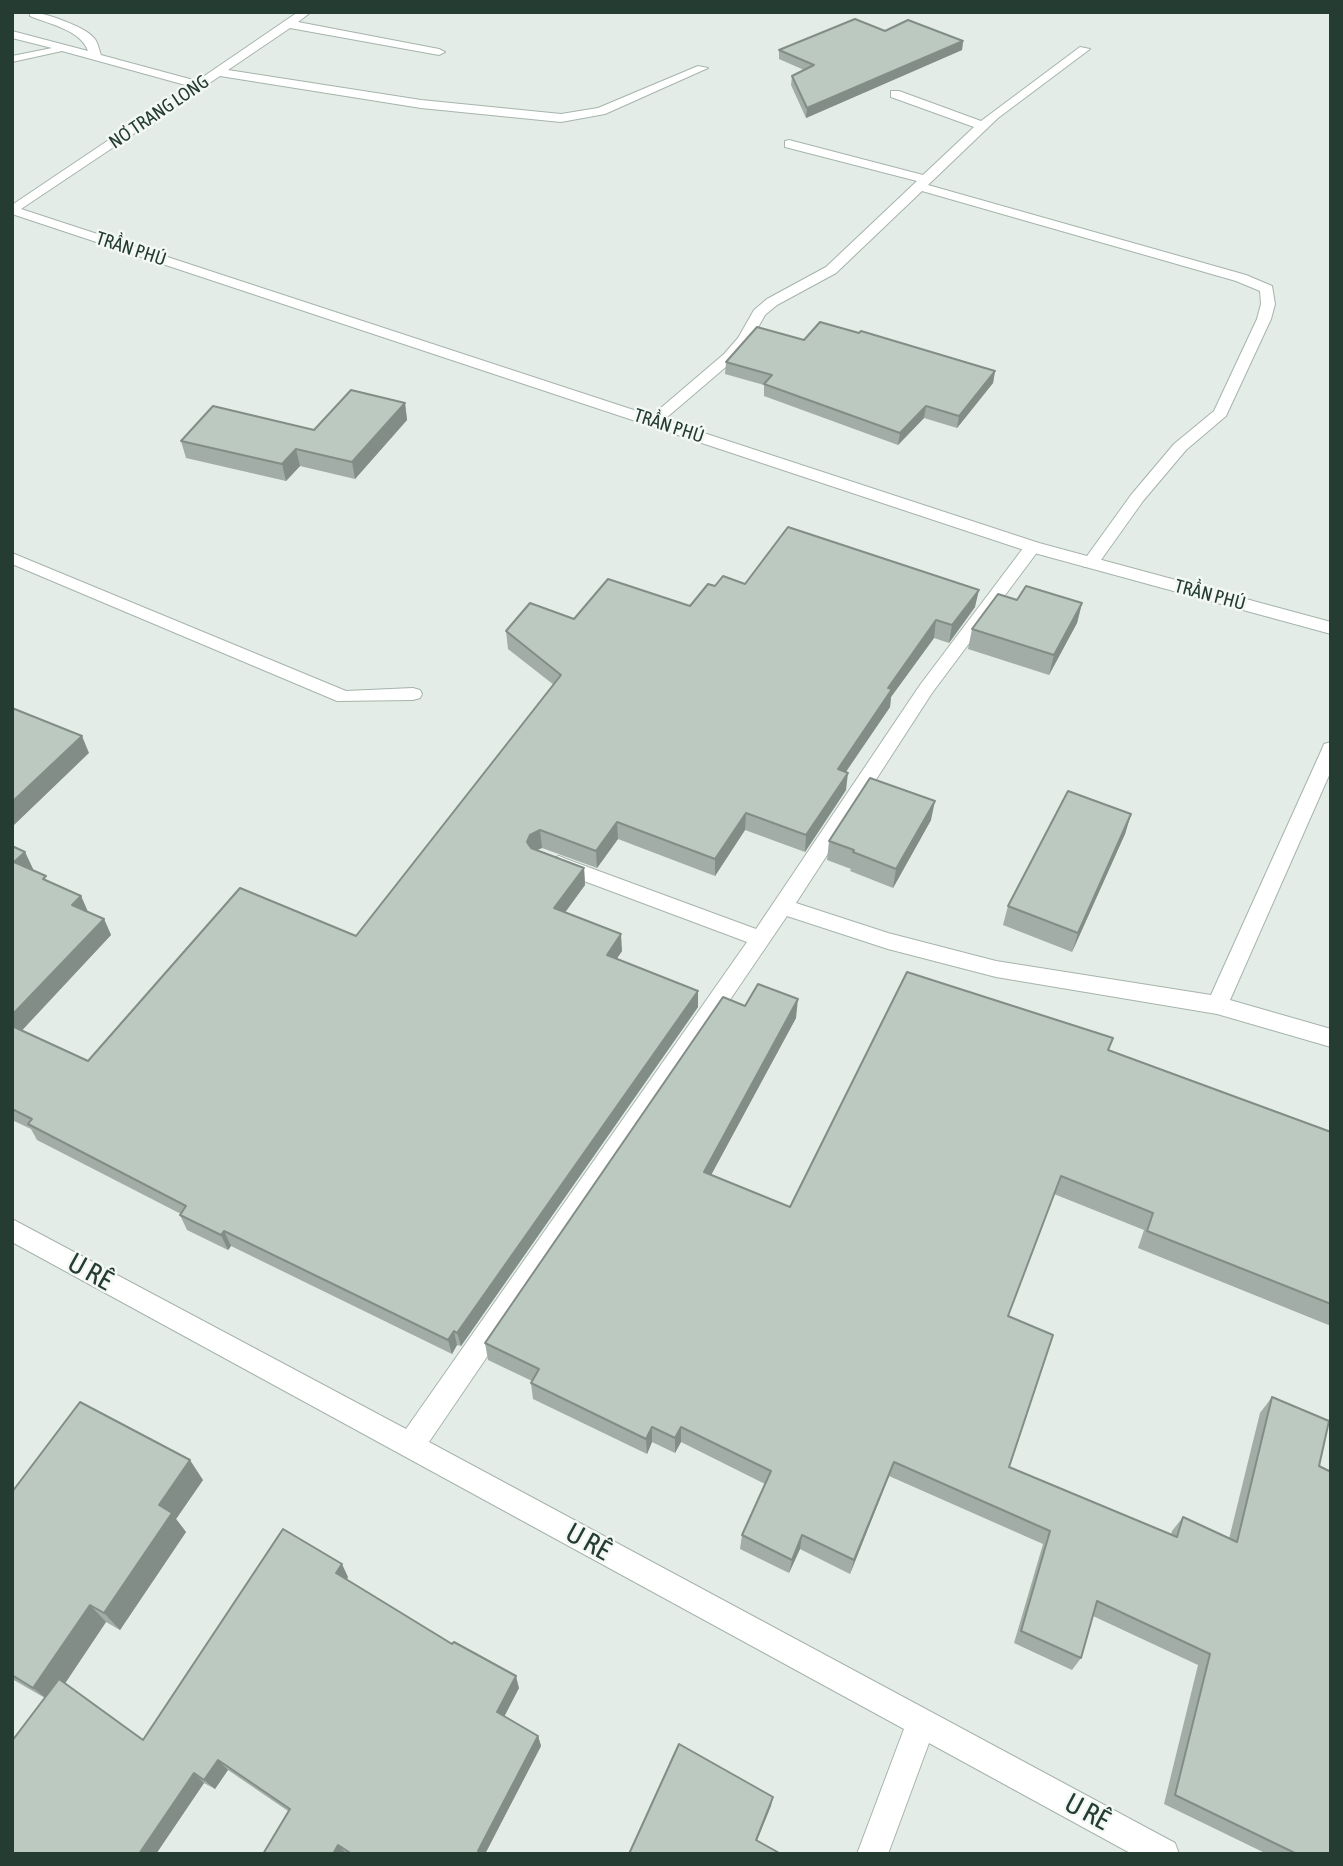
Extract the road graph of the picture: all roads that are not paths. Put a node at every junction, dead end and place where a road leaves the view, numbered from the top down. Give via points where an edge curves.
1 (306, 12) edge
2 (34, 14) dead end
3 (289, 24) junction
4 (12, 34) edge
5 (1084, 49) dead end
6 (75, 51) junction
7 (439, 52) dead end
8 (96, 57) junction
9 (12, 59) edge
10 (702, 68) dead end
11 (218, 72) junction
12 (199, 85) junction
13 (895, 94) dead end
14 (983, 126) junction
15 (789, 144) dead end
16 (923, 183) junction
17 (12, 211) edge
18 (654, 421) junction
19 (1033, 547) junction
20 (12, 558) edge
21 (1090, 563) junction
22 (1331, 628) edge
23 (413, 695) dead end
24 (1331, 749) edge
25 (541, 858) edge
26 (783, 907) junction
27 (761, 939) junction
28 (1217, 1006) junction
29 (1331, 1038) edge
30 (12, 1230) edge
31 (410, 1446) junction
32 (921, 1724) junction
33 (872, 1854) edge
34 (1164, 1854) edge

1 - 3 street, NƠ TRANG LONG
2 - 8 street via 80,33 90,40
3 - 7 street
3 - 11 street, NƠ TRANG LONG
4 - 6 street
5 - 14 street
6 - 8 street
6 - 9 street
8 - 12 street
10 - 11 street via 601,111 561,118 421,104
11 - 12 street, NƠ TRANG LONG
12 - 17 street, NƠ TRANG LONG
13 - 14 street
14 - 16 street
15 - 16 street
16 - 18 street via 831,270 765,307 729,357
16 - 21 street via 1267,289 1264,319 1221,412 1180,447
17 - 18 street, TRẦN PHÚ
18 - 19 street, TRẦN PHÚ
19 - 21 street, TRẦN PHÚ
19 - 26 street via 926,689
20 - 23 street via 344,697
21 - 22 street, TRẦN PHÚ
24 - 28 street
25 - 27 street
26 - 27 street
26 - 28 street via 996,969
27 - 31 street
28 - 29 street
30 - 31 street, U RÊ
31 - 32 street, U RÊ
32 - 33 street
32 - 34 street, U RÊ

